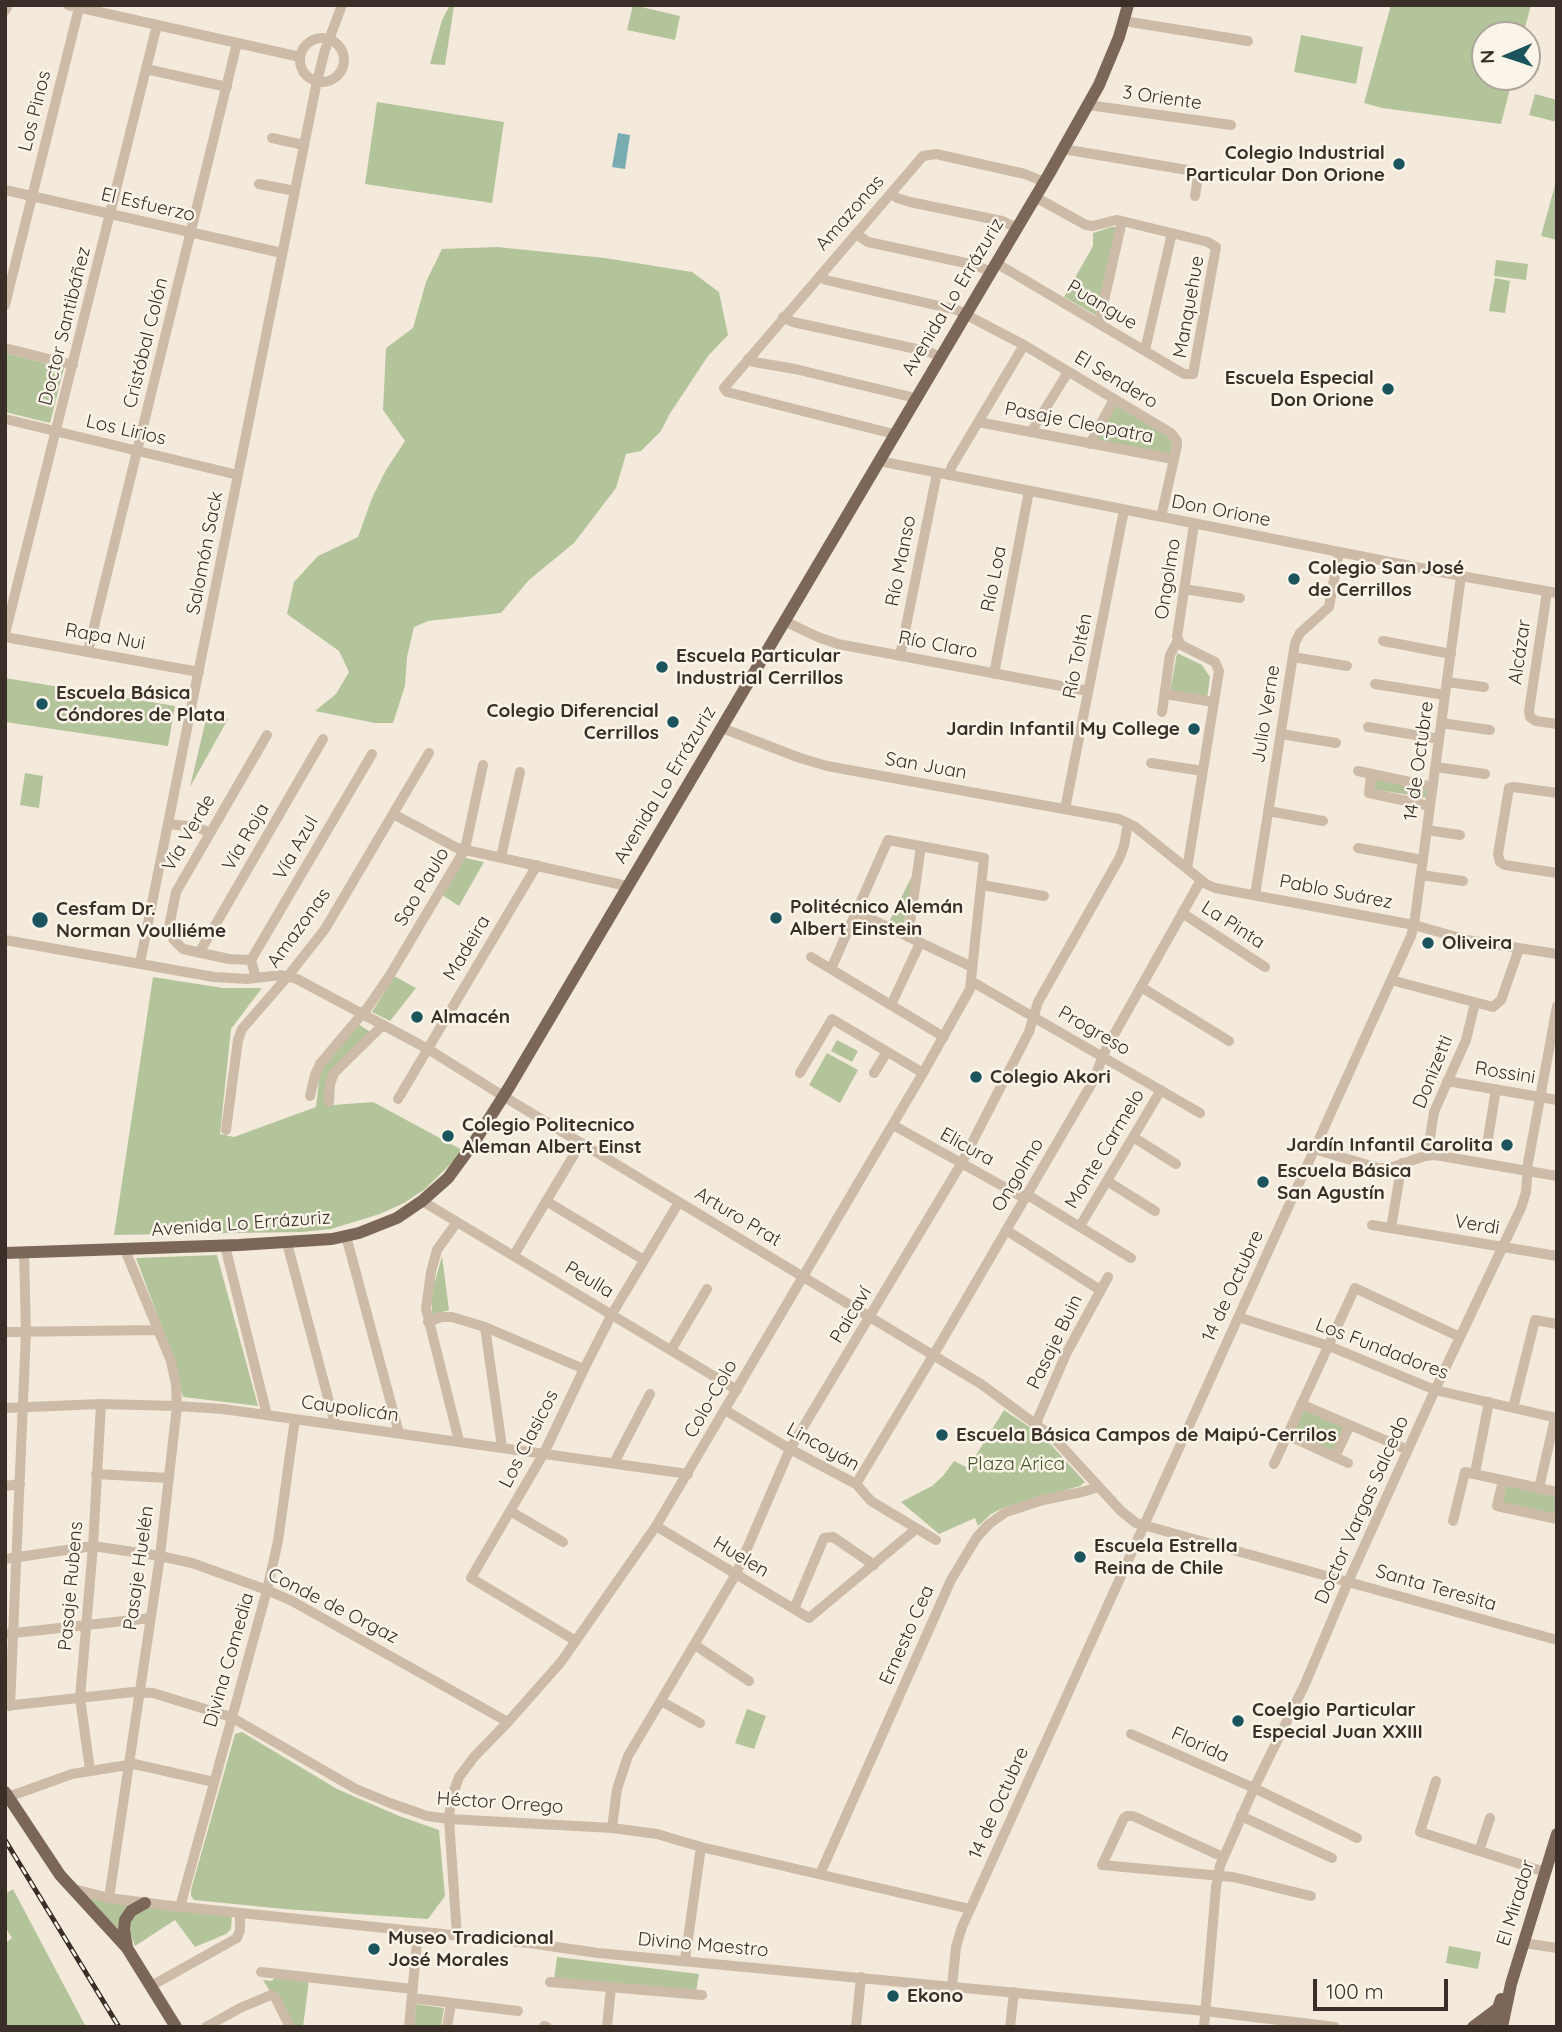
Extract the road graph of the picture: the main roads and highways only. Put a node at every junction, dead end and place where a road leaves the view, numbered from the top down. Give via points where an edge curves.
1 (1128, 5) edge
2 (5, 1253) edge
3 (7, 1795) edge
4 (1556, 1840) edge
5 (145, 1903) road end
6 (127, 1948) junction
7 (1511, 1984) junction
8 (1497, 2009) junction
9 (176, 2027) edge
10 (1473, 2027) edge
11 (1492, 2027) edge
12 (1502, 2027) edge

1 - 2 main road, Avenida Lo Errázuriz via 1105,70 1044,182 503,1096 440,1186 385,1224 346,1236 287,1243
3 - 6 main road via 70,1888
4 - 7 main road, El Mirador
5 - 6 main road via 125,1920
6 - 9 main road
7 - 8 main road, El Mirador
7 - 12 main road, El Mirador
8 - 10 main road
8 - 11 main road, El Mirador

